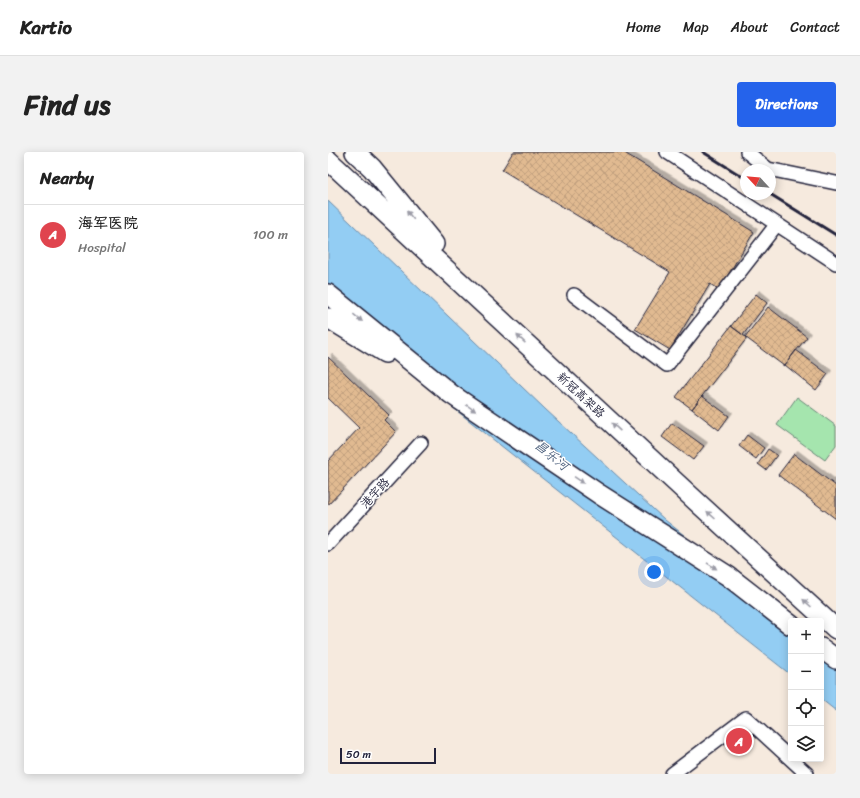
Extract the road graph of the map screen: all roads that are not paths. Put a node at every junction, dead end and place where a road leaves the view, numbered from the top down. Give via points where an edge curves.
1 (355, 152) edge
2 (667, 152) edge
3 (747, 152) edge
4 (328, 160) edge
5 (836, 183) edge
6 (777, 224) junction
7 (836, 263) edge
8 (328, 294) edge
9 (574, 295) dead end
10 (479, 300) junction
11 (328, 318) edge
12 (451, 394) junction
13 (422, 443) dead end
14 (328, 544) edge
15 (788, 623) edge
16 (836, 629) edge
17 (824, 650) edge
18 (836, 659) edge
19 (672, 774) edge
20 (807, 774) edge

10 -> 1 highway via 372,168
2 - 6 lane
3 - 5 lane via 768,168
4 - 10 highway, 新冠高架路
6 - 7 lane
6 - 9 lane via 667,365
8 -> 12 highway
16 -> 10 highway, 新冠高架路
11 - 12 highway
12 -> 15 highway via 599,494 728,576
13 - 14 lane, 港宇路
17 - 18 highway
19 - 20 lane via 746,718

